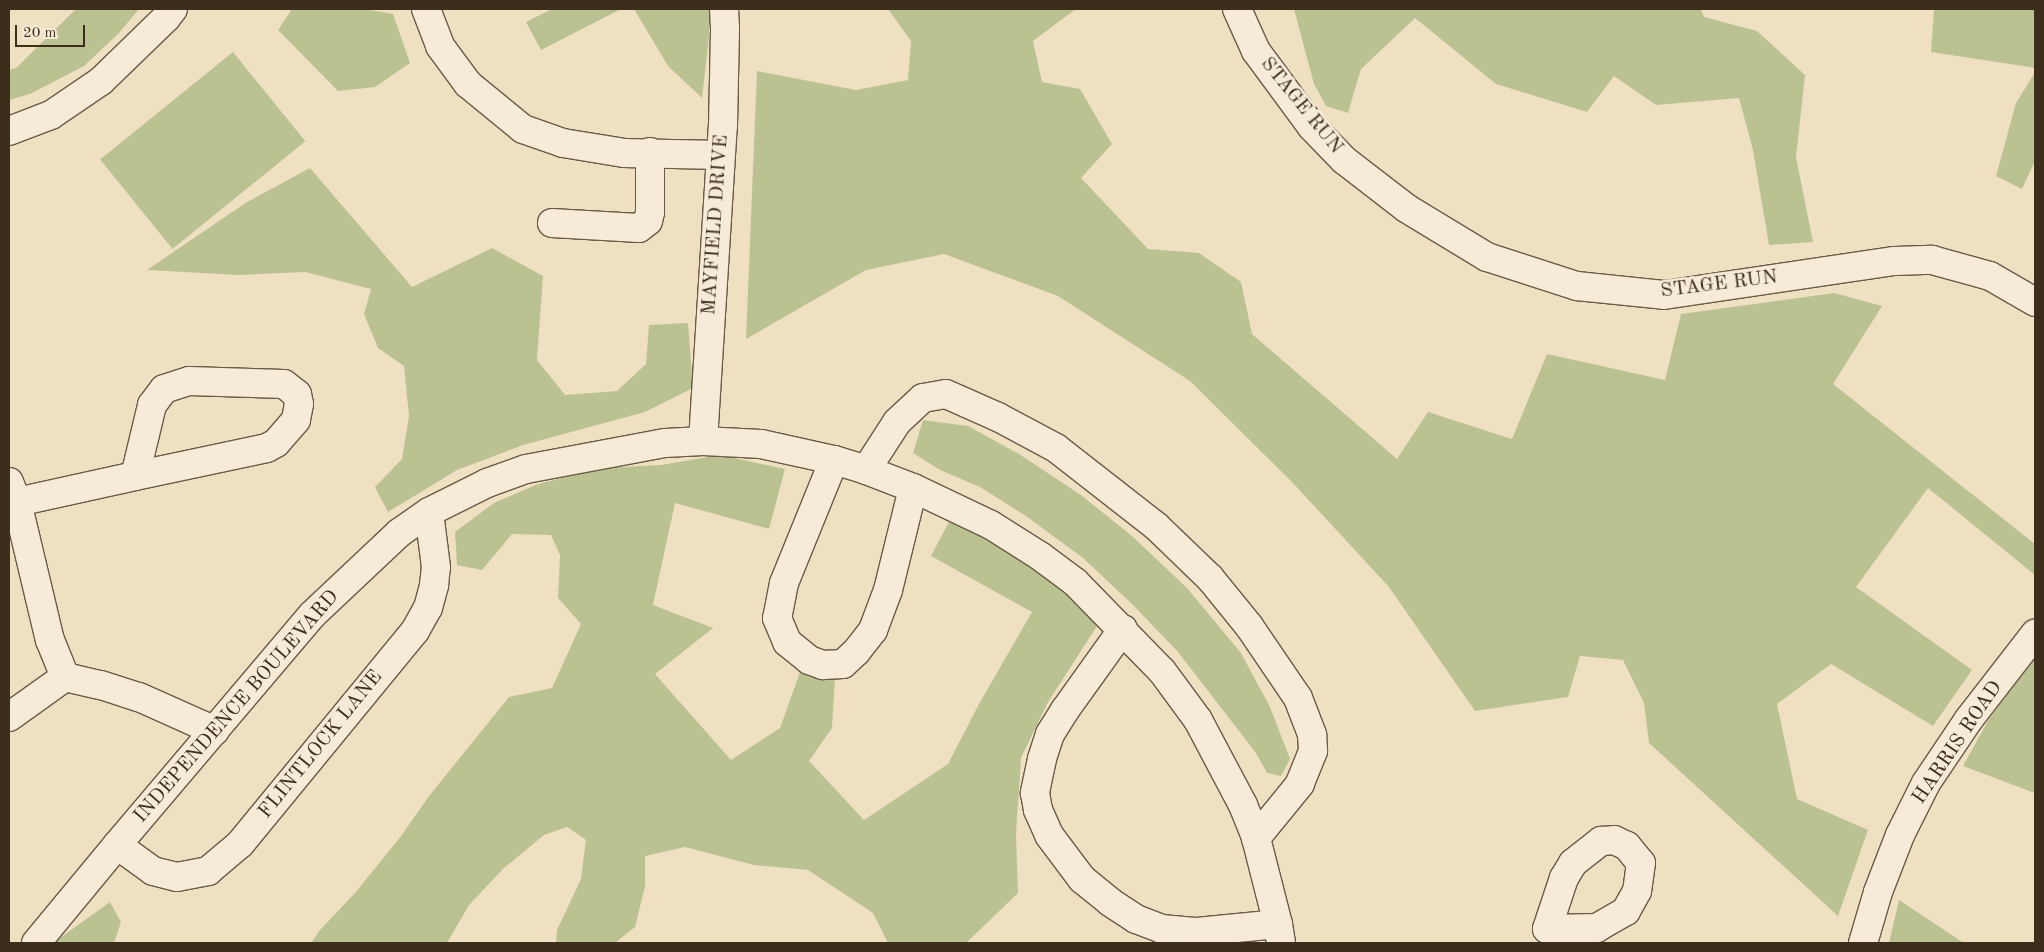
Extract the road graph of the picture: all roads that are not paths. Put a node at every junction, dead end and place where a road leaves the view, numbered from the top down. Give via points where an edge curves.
1 (173, 9) edge
2 (426, 9) edge
3 (724, 9) edge
4 (1237, 9) edge
5 (9, 131) edge
6 (650, 152) junction
7 (720, 155) junction
8 (552, 223) dead end
9 (2035, 302) edge
10 (703, 441) junction
11 (834, 460) junction
12 (866, 470) junction
13 (135, 476) junction
14 (913, 488) junction
15 (13, 492) edge
16 (429, 512) junction
17 (1123, 629) junction
18 (2035, 634) edge
19 (65, 677) junction
20 (9, 717) edge
21 (215, 732) junction
22 (1256, 838) junction
23 (117, 845) junction
24 (1279, 934) edge
25 (36, 943) edge
26 (1863, 943) edge

1 - 5 street via 101,81 51,116
2 - 6 street via 440,46 468,84 523,129 563,143 625,153
3 - 7 street, MAYFIELD DRIVE via 726,28
4 - 9 street, STAGE RUN via 1256,51 1312,127 1344,160 1406,208 1487,257 1577,286 1664,295 1895,261 1932,260 1990,276
6 - 7 street
6 - 8 street via 650,212 648,221 639,228
7 - 10 street, MAYFIELD DRIVE
10 - 11 street, INDEPENDENCE BOULEVARD via 761,444
10 - 16 street, INDEPENDENCE BOULEVARD via 665,443 526,469 487,483
11 - 12 street, INDEPENDENCE BOULEVARD
11 - 14 street via 784,583 777,618 787,642 809,660 823,665 843,664 873,630 888,590
12 - 14 street, INDEPENDENCE BOULEVARD
12 - 22 street via 898,422 923,398 946,394 998,416 1056,448 1157,527 1210,578 1249,626 1298,698 1312,735 1314,751 1300,784
13 - 13 street via 267,448 276,443 296,420 297,394 284,384 189,381 164,389 152,405
13 - 15 street
14 - 17 street, INDEPENDENCE BOULEVARD via 991,525 1040,556 1076,582
15 - 19 street via 50,640
16 - 21 street, INDEPENDENCE BOULEVARD via 399,533 312,615
16 - 23 street, FLINTLOCK LANE via 436,566 434,585 428,608 415,631 240,844 208,870 177,877 154,871
17 - 22 street, INDEPENDENCE BOULEVARD via 1162,671 1198,720 1243,804
17 - 24 street via 1050,734 1035,793 1038,810 1049,835 1082,879 1110,902 1145,922 1162,928 1195,932
18 - 26 street, HARRIS ROAD via 1969,719 1926,783 1900,835
19 - 20 street
19 - 21 street via 139,697
21 - 23 street, INDEPENDENCE BOULEVARD
22 - 24 street, INDEPENDENCE BOULEVARD
23 - 25 street, INDEPENDENCE BOULEVARD

